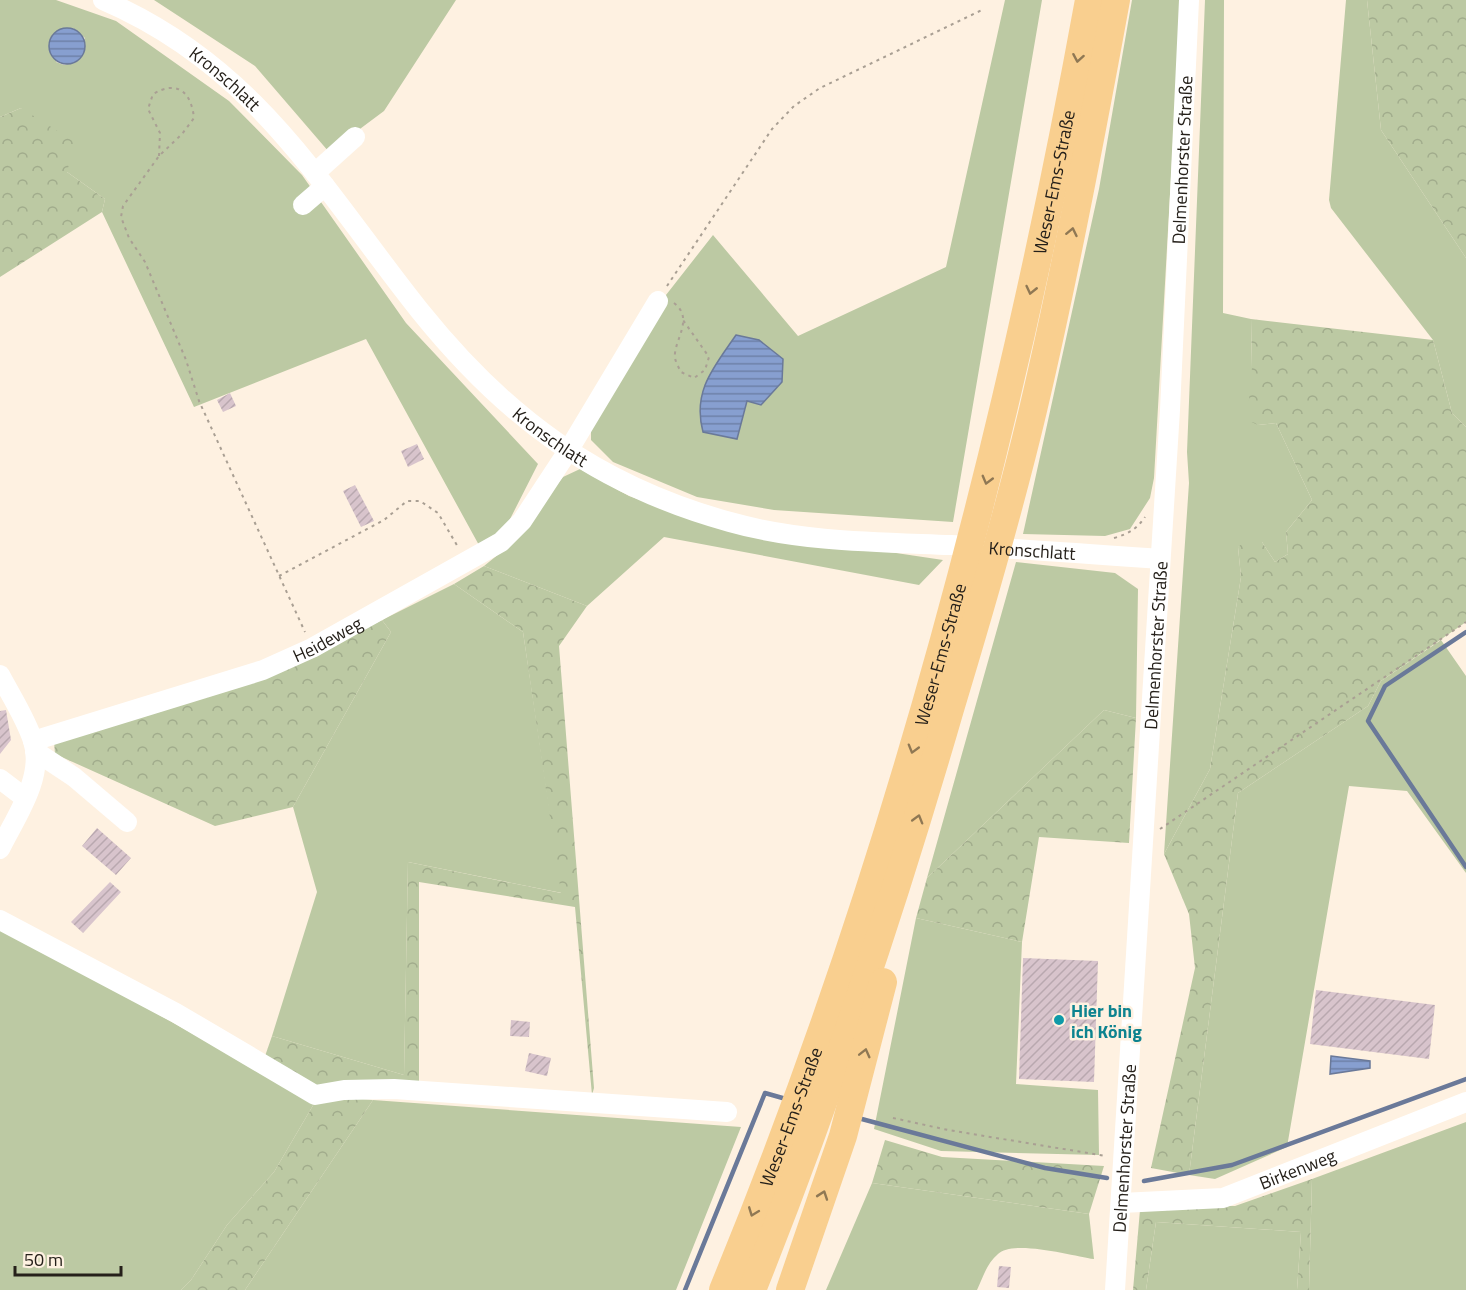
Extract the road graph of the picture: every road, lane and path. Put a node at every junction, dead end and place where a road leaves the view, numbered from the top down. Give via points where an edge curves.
1 (103, 0) edge
2 (1089, 0) edge
3 (1116, 0) edge
4 (1189, 0) edge
5 (984, 9) dead end
6 (355, 137) dead end
7 (159, 156) junction
8 (320, 179) junction
9 (303, 205) dead end
10 (658, 301) junction
11 (683, 320) junction
12 (568, 451) junction
13 (1162, 507) junction
14 (1106, 540) dead end
15 (1160, 558) junction
16 (467, 562) junction
17 (279, 576) junction
18 (1466, 622) edge
19 (312, 648) junction
20 (0, 675) edge
21 (34, 746) junction
22 (0, 779) edge
23 (25, 798) junction
24 (128, 822) dead end
25 (1143, 842) junction
26 (0, 849) edge
27 (902, 876) junction
28 (0, 920) edge
29 (812, 1094) junction
30 (1466, 1102) edge
31 (727, 1112) dead end
32 (893, 1118) dead end
33 (802, 1122) junction
34 (1124, 1159) junction
35 (1120, 1203) junction
36 (723, 1290) edge
37 (752, 1290) edge
38 (790, 1290) edge
39 (1115, 1290) edge

1 - 8 street, Kronschlatt via 162,30 204,58 280,129
2 -> 29 highway, Weser-Ems-Straße via 1038,259 996,444 943,645
27 -> 3 highway, Weser-Ems-Straße via 1032,412 1087,159
4 - 13 street, Delmenhorster Straße
5 - 10 path via 820,88 794,106 772,129
6 - 8 street
7 - 7 path via 194,118 192,102 181,90 166,87 153,94 148,109 160,134
7 - 17 path via 123,206 121,217 145,262 199,401
8 - 9 street
8 - 12 street, Kronschlatt via 421,312 474,374 526,422
10 - 11 path via 670,300 679,307
10 - 12 street, Heideweg
11 - 11 path via 674,357 681,372 694,378 705,370 709,357
12 - 15 street, Kronschlatt via 608,475 664,500 731,523 804,535 902,543
12 - 16 street, Heideweg via 522,521 501,542
13 - 14 path via 1150,506 1139,526 1128,534
13 - 15 street, Delmenhorster Straße
15 - 25 street, Delmenhorster Straße
16 - 17 path via 438,513 420,501 408,501 384,520
16 - 19 street, Heideweg
17 - 19 path
18 - 25 path
19 - 21 street, Heideweg via 262,670
20 - 21 street
21 - 23 street via 35,775
21 - 24 street
22 - 23 street
23 - 26 street
25 - 34 street, Delmenhorster Straße
27 - 29 highway, Weser-Ems-Straße
38 -> 27 highway via 847,1123 906,895
28 - 31 street via 176,1013 315,1095 394,1089
29 - 33 highway, Weser-Ems-Straße
30 - 35 street, Birkenweg via 1223,1198
32 - 34 path
33 -> 36 highway, Weser-Ems-Straße
33 - 37 highway, Weser-Ems-Straße
34 - 35 street, Delmenhorster Straße
35 - 39 street, Delmenhorster Straße

